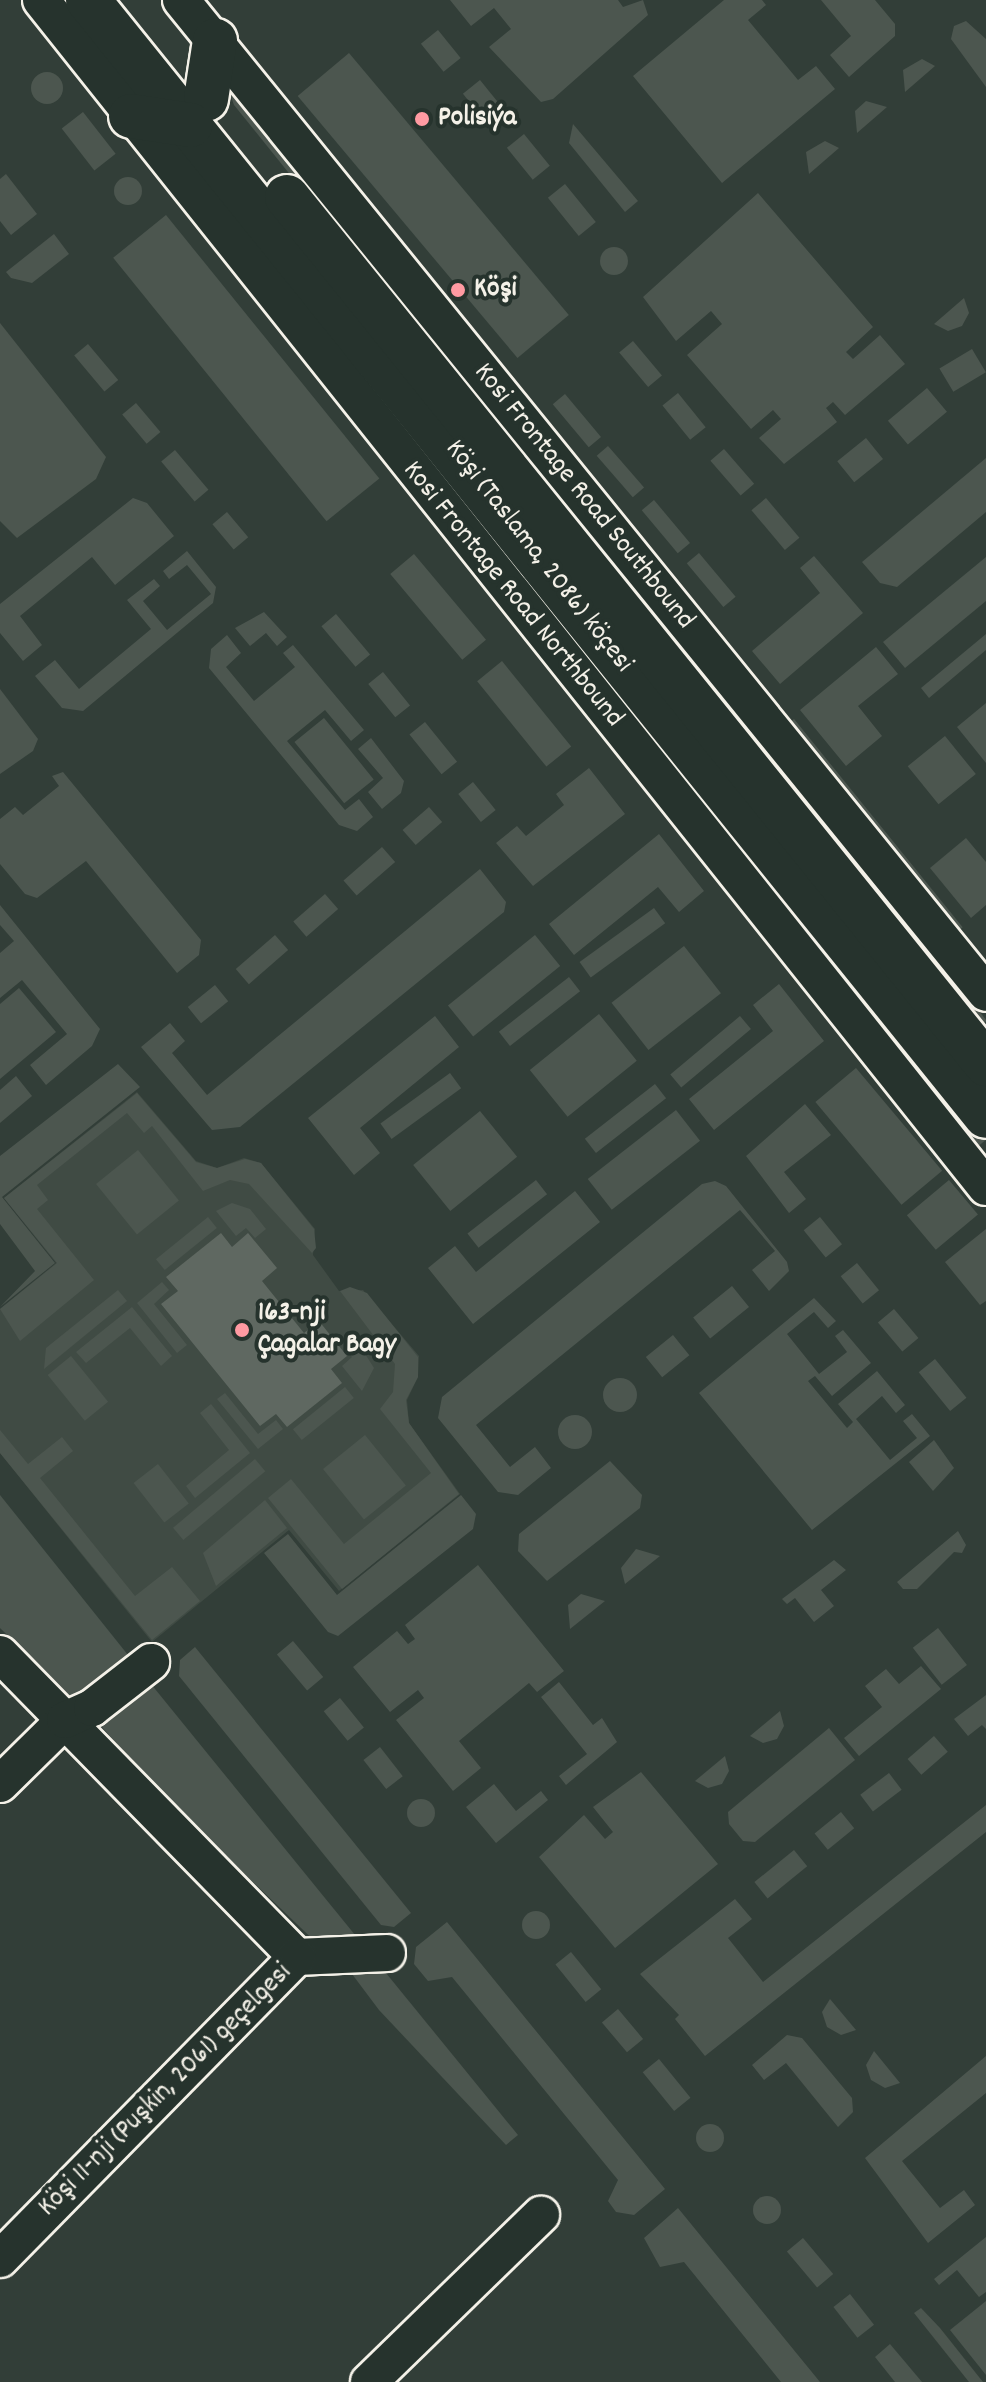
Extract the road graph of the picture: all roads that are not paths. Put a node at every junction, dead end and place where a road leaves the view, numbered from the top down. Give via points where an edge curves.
1 (41, 0) edge
2 (88, 0) edge
3 (127, 0) edge
4 (181, 0) edge
5 (215, 41) junction
6 (198, 112) junction
7 (131, 116) junction
8 (986, 993) edge
9 (986, 1064) edge
10 (986, 1116) edge
11 (986, 1187) edge
12 (0, 1654) edge
13 (151, 1662) dead end
14 (65, 1720) junction
15 (0, 1784) edge
16 (387, 1953) dead end
17 (297, 1957) junction
18 (541, 2215) dead end
19 (0, 2259) edge
20 (369, 2382) edge

1 - 7 street, Kosi Frontage Road Northbound
2 - 6 main road, Köşi (Taslama, 2086) köçesi
3 - 6 main road, Köşi (Taslama, 2086) köçesi
4 - 5 street, Kosi Frontage Road Southbound
5 - 6 main road
5 - 8 street, Kosi Frontage Road Southbound
6 - 7 main road
6 - 9 main road, Köşi (Taslama, 2086) köçesi via 470,416
6 - 10 main road, Köşi (Taslama, 2086) köçesi
7 - 11 street, Kosi Frontage Road Northbound
12 - 14 street
13 - 14 street via 92,1708
14 - 15 street
14 - 17 street
16 - 17 street
17 - 19 street, Köşi 11-nji (Puşkin, 2061) geçelgesi
18 - 20 street

